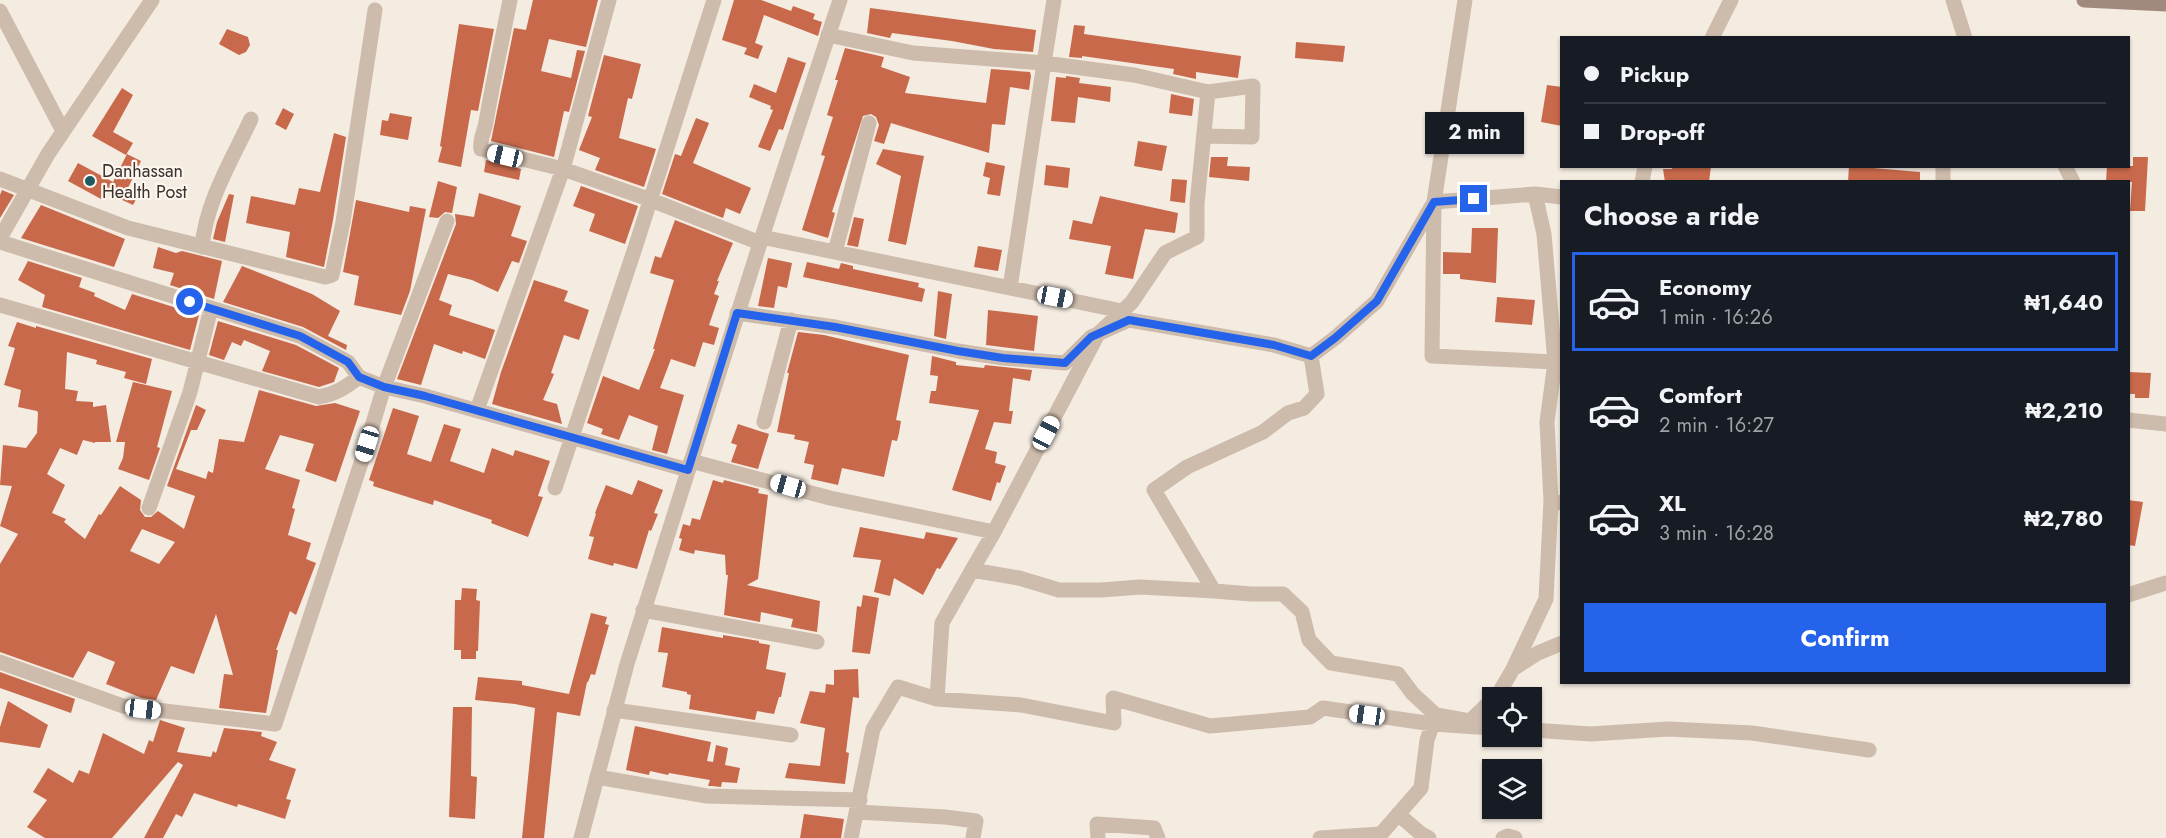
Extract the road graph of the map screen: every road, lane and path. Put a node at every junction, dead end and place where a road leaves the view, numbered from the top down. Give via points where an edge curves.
1 (152, 0) edge
2 (510, 0) edge
3 (609, 0) edge
4 (714, 0) edge
5 (840, 0) edge
6 (1054, 0) edge
7 (1465, 0) edge
8 (1731, 0) edge
9 (1953, 0) edge
10 (2084, 0) edge
11 (2166, 4) edge
12 (375, 10) dead end
13 (0, 11) edge
14 (828, 35) junction
15 (1713, 36) edge
16 (1964, 36) edge
17 (1044, 63) junction
18 (1208, 92) junction
19 (251, 119) dead end
20 (869, 123) dead end
21 (63, 131) junction
22 (1204, 136) junction
23 (563, 169) junction
24 (0, 179) edge
25 (28, 190) junction
26 (1535, 194) junction
27 (1560, 197) edge
28 (651, 200) junction
29 (1434, 202) junction
30 (447, 221) dead end
31 (0, 240) edge
32 (761, 240) junction
33 (202, 247) junction
34 (835, 252) junction
35 (1010, 288) junction
36 (0, 305) edge
37 (211, 308) junction
38 (1122, 311) junction
39 (737, 313) junction
40 (791, 320) junction
41 (1098, 334) junction
42 (1311, 356) junction
43 (198, 361) junction
44 (1558, 361) edge
45 (359, 377) junction
46 (384, 387) junction
47 (477, 411) junction
48 (2130, 420) edge
49 (764, 422) dead end
50 (2166, 424) edge
51 (571, 437) junction
52 (689, 465) junction
53 (555, 488) dead end
54 (1556, 502) edge
55 (149, 508) dead end
56 (1560, 517) edge
57 (994, 532) junction
58 (972, 570) junction
59 (2166, 583) edge
60 (1214, 591) junction
61 (2130, 594) edge
62 (643, 610) junction
63 (817, 642) dead end
64 (1560, 644) edge
65 (0, 662) edge
66 (1513, 669) junction
67 (1502, 687) edge
68 (937, 699) junction
69 (614, 710) junction
70 (1482, 710) edge
71 (1435, 719) junction
72 (1482, 726) edge
73 (1542, 731) edge
74 (791, 735) dead end
75 (1869, 750) dead end
76 (597, 777) junction
77 (859, 806) junction
78 (1398, 814) junction
79 (581, 838) edge
80 (850, 838) edge
81 (973, 838) edge
82 (1098, 838) edge
83 (1158, 838) edge
84 (1320, 838) edge
85 (1429, 838) edge
86 (1503, 838) edge
87 (1515, 838) edge

1 - 21 street
2 - 23 street via 481,149
3 - 23 street
4 - 28 street
5 - 14 street
6 - 17 street
7 - 29 street
8 - 15 street
9 - 16 street
10 - 11 main road
12 - 33 street via 332,275 325,277
13 - 21 street
14 - 17 street via 913,53
14 - 32 street
17 - 18 street via 1134,75
17 - 35 street
18 - 22 street
18 - 22 street via 1253,86 1252,137
19 - 33 street via 214,197
20 - 34 street
21 - 25 street
22 - 38 street via 1197,237 1165,253
23 - 28 street
23 - 47 street
24 - 25 street
25 - 31 street
25 - 33 street via 128,228
26 - 27 street
26 - 29 street
26 - 44 street via 1544,234
28 - 32 street
28 - 51 street
29 - 42 street via 1377,301
29 - 44 street via 1432,356
30 - 46 street
31 - 37 street
32 - 34 street
32 - 39 street
34 - 35 street
35 - 38 street
36 - 43 street
37 - 43 street
37 - 45 street via 300,336 348,362
38 - 41 street
39 - 40 street
39 - 52 street
40 - 41 street via 958,351 1065,363
40 - 49 street
41 - 42 street via 1129,320 1274,345
41 - 57 street
42 - 60 street via 1317,394 1304,408 1187,467 1154,490
43 - 45 street via 319,397 333,395
43 - 55 street
44 - 54 street via 1547,422
45 - 46 street
46 - 47 street
46 - 65 street via 275,724 123,706
47 - 51 street
48 - 50 street
51 - 52 street
51 - 53 street
52 - 57 street
52 - 62 street
54 - 56 street
54 - 66 street via 1546,599
57 - 58 street
58 - 60 street via 1059,590 1140,587
58 - 68 street via 942,622
59 - 61 street
60 - 71 street via 1283,594 1302,612 1309,640 1331,663 1398,674
62 - 63 street
62 - 69 street
64 - 66 street
66 - 67 street
68 - 71 street via 1021,705 1114,723 1113,698 1210,726 1310,717 1323,708
68 - 77 street via 898,687 873,729
69 - 74 street
69 - 76 street
70 - 71 street via 1470,721
71 - 72 street
71 - 78 street via 1427,740 1421,788
73 - 75 street via 1591,734 1668,729 1752,733
76 - 77 street via 707,796
76 - 79 street
77 - 80 street
77 - 81 street via 976,821
78 - 84 street via 1381,834
78 - 85 street
82 - 83 street via 1098,824 1154,828
86 - 87 street

